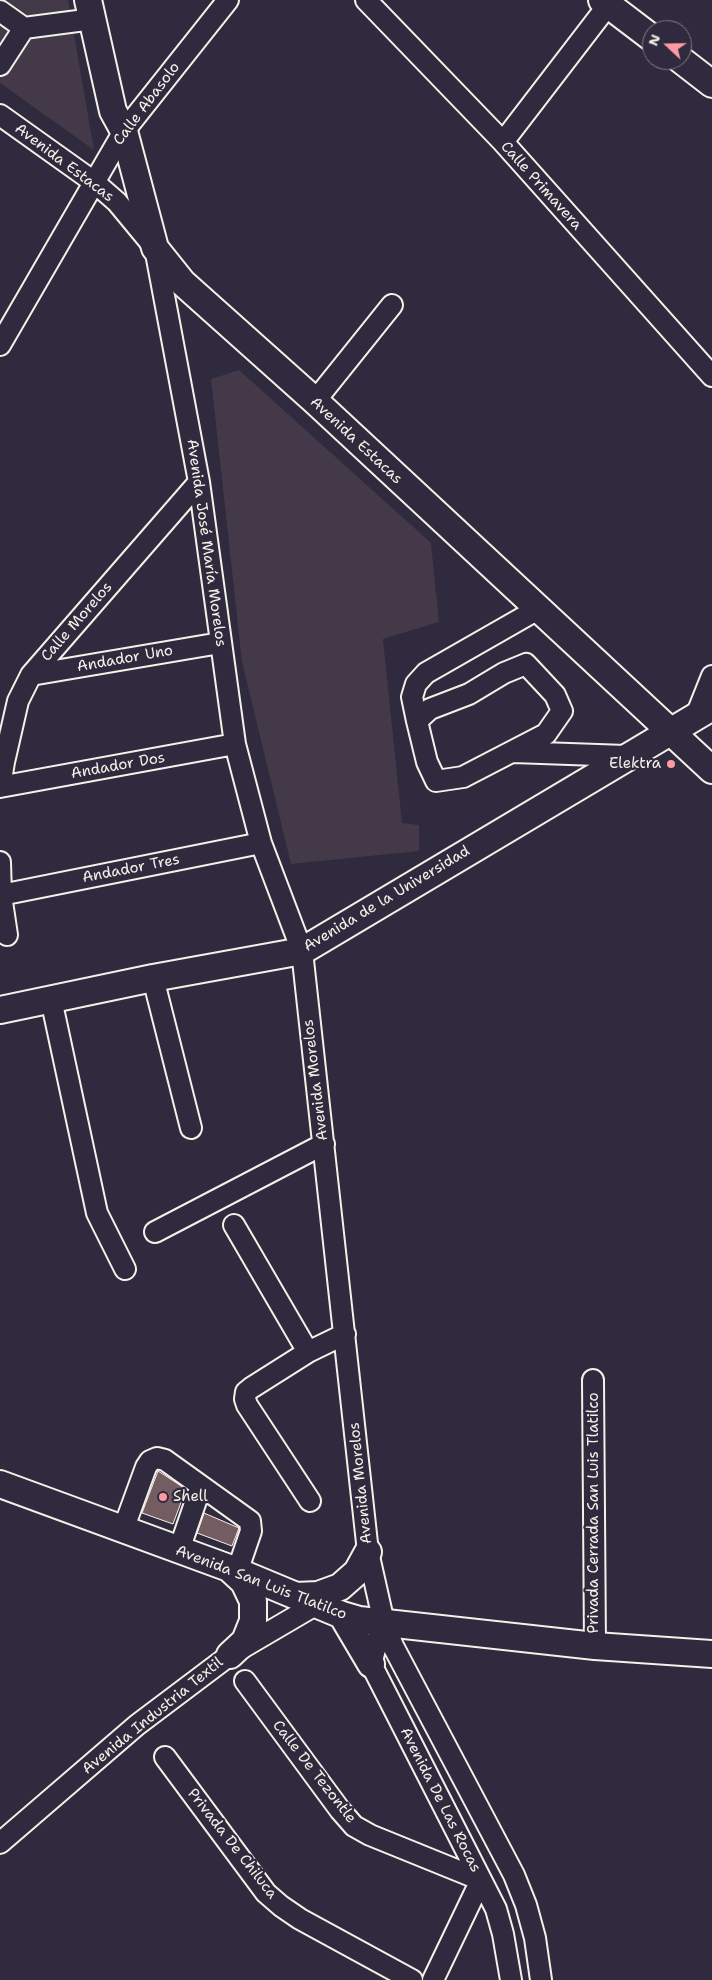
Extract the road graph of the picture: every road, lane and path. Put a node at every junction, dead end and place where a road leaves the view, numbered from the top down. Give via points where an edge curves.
1 (228, 0) edge
2 (366, 0) edge
3 (608, 2) edge
4 (95, 6) edge
5 (2, 8) edge
6 (24, 28) junction
7 (642, 30) edge
8 (0, 65) edge
9 (692, 69) edge
10 (712, 84) edge
11 (0, 115) edge
12 (124, 131) junction
13 (503, 142) junction
14 (94, 182) junction
15 (155, 248) junction
16 (392, 305) dead end
17 (0, 344) edge
18 (712, 376) edge
19 (315, 401) junction
20 (199, 482) junction
21 (538, 609) junction
22 (220, 643) junction
23 (31, 675) junction
24 (712, 676) edge
25 (704, 711) edge
26 (417, 720) junction
27 (669, 732) junction
28 (235, 744) junction
29 (513, 752) junction
30 (626, 756) junction
31 (712, 770) edge
32 (0, 787) edge
33 (261, 843) junction
34 (0, 862) edge
35 (1, 895) junction
36 (6, 935) dead end
37 (302, 951) junction
38 (153, 978) junction
39 (51, 1000) junction
40 (0, 1010) edge
41 (192, 1128) dead end
42 (324, 1144) junction
43 (234, 1225) dead end
44 (155, 1232) dead end
45 (125, 1269) dead end
46 (345, 1334) junction
47 (308, 1352) junction
48 (593, 1380) dead end
49 (0, 1484) edge
50 (201, 1486) junction
51 (310, 1501) dead end
52 (123, 1530) junction
53 (179, 1550) junction
54 (368, 1552) junction
55 (233, 1570) junction
56 (306, 1600) junction
57 (342, 1615) junction
58 (384, 1623) junction
59 (595, 1646) junction
60 (712, 1654) edge
61 (230, 1655) junction
62 (371, 1664) junction
63 (245, 1681) dead end
64 (164, 1757) dead end
65 (0, 1843) edge
66 (481, 1880) junction
67 (412, 1980) edge
68 (433, 1980) edge
69 (511, 1980) edge
70 (541, 1980) edge

1 - 12 street, Calle Abasolo
2 - 13 street, Calle Primavera
3 - 7 main road
3 - 13 street
4 - 6 street
4 - 12 main road, Avenida José María Morelos via 124,101
5 - 6 street
6 - 8 street
9 - 10 main road
11 - 14 street, Avenida Estacas
12 - 14 street, Calle Abasolo
12 - 15 main road, Avenida José María Morelos
13 - 18 street, Calle Primavera
14 - 15 street, Avenida Estacas via 118,202
14 - 17 street, Calle Abasolo
15 - 19 main road, Avenida Estacas via 193,294
15 - 20 street, Avenida José María Morelos
16 - 19 street
19 - 21 main road, Avenida Estacas
20 - 22 street, Avenida José María Morelos
20 - 23 street, Calle Morelos
21 - 26 street via 426,674 416,684 412,697
21 - 27 main road, Avenida Estacas
22 - 23 street, Andador Uno
22 - 28 street, Avenida José María Morelos
23 - 32 street, Calle Morelos via 18,701
24 - 25 street
25 - 27 main road, Avenida de la Universidad
26 - 29 street via 427,762 436,782 463,777
26 - 29 street via 430,709 469,694 526,664 555,695 562,711 546,734
27 - 30 main road, Avenida de la Universidad
27 - 31 main road, Avenida Estacas
28 - 32 street, Andador Dos
28 - 33 street, Avenida José María Morelos
29 - 30 street
30 - 37 main road, Avenida de la Universidad
33 - 35 street, Andador Tres
33 - 37 street, Avenida José María Morelos
34 - 35 street
35 - 36 street
37 - 38 main road, Avenida de la Universidad
37 - 42 street, Avenida Morelos
38 - 39 main road, Avenida de la Universidad
38 - 41 street
39 - 40 main road, Avenida de la Universidad
39 - 45 street via 97,1214
42 - 44 street
42 - 46 street, Avenida Morelos
43 - 47 street
46 - 47 street
46 - 54 street, Avenida Morelos
47 - 51 street via 251,1388 245,1399
48 - 59 street, Privada Cerrada San Luis Tlatilco
49 - 52 main road, Avenida San Luis Tlatilco
50 - 52 street via 165,1460 150,1460
50 - 53 street
50 - 55 street via 250,1521 251,1531
52 - 53 main road, Avenida San Luis Tlatilco
53 - 55 main road, Avenida San Luis Tlatilco
54 - 56 main road via 357,1572 340,1587
54 - 58 street, Avenida Morelos
55 - 56 main road, Avenida San Luis Tlatilco
55 - 61 main road via 244,1582 253,1601 253,1621 245,1641
56 - 57 main road, Avenida San Luis Tlatilco
56 - 61 street, Avenida Industria Textil
57 - 58 main road, Avenida San Luis Tlatilco
57 - 62 main road
58 - 59 main road, Avenida San Luis Tlatilco
58 - 62 street
58 - 70 street, Avenida Morelos via 393,1646 514,1875 526,1905
59 - 60 main road, Avenida San Luis Tlatilco
61 - 65 street, Avenida Industria Textil via 137,1725
62 - 66 street, Avenida De Las Rocas
63 - 66 street, Calle De Tezontle via 354,1826
64 - 67 street, Privada De Chiluca via 266,1893 300,1919
66 - 68 street
66 - 69 street, Avenida De Las Rocas via 496,1908

